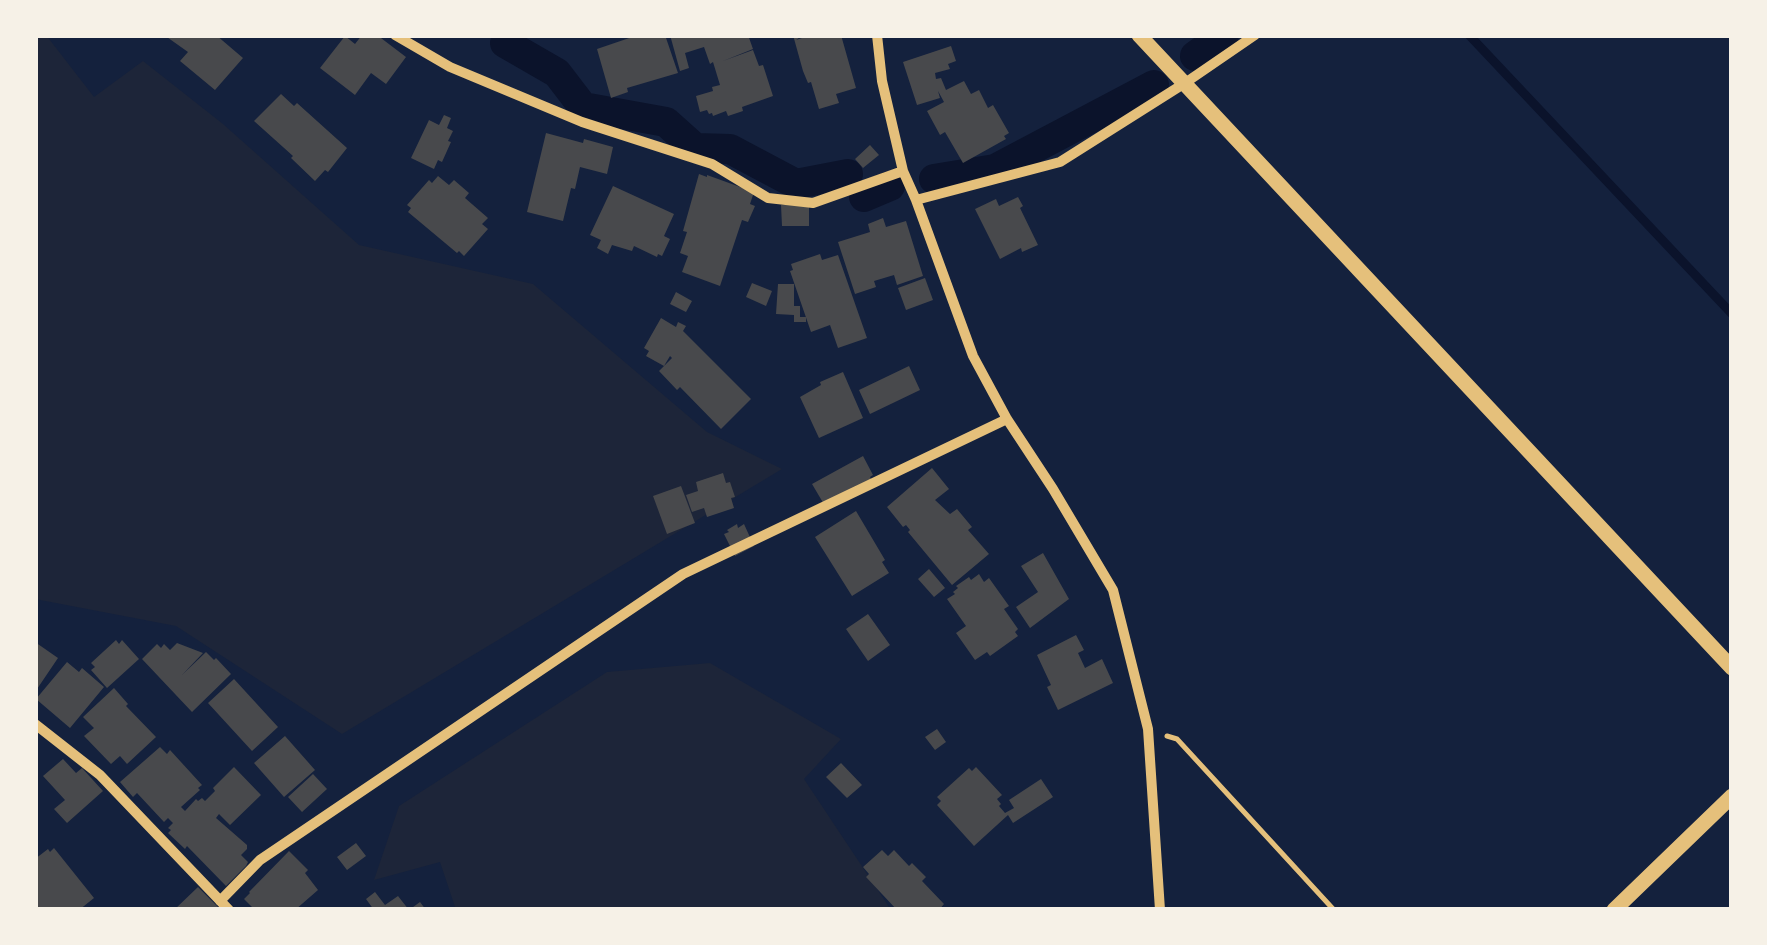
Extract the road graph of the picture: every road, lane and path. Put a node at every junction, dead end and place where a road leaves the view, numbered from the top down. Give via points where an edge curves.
1 (394, 35) edge
2 (877, 35) edge
3 (1140, 35) edge
4 (1255, 35) edge
5 (1186, 83) junction
6 (902, 170) junction
7 (916, 200) junction
8 (1006, 419) junction
9 (1732, 668) edge
10 (35, 724) edge
11 (1148, 729) junction
12 (1732, 796) edge
13 (225, 905) edge
14 (1160, 910) edge
15 (1334, 910) edge
16 (1614, 910) edge

1 - 6 street via 450,67 582,122 712,164 768,198 813,202
2 - 6 street
3 - 5 street
4 - 5 street
5 - 7 street via 1060,162
5 - 9 street
6 - 7 street
7 - 8 street via 973,356
8 - 11 street via 1113,590
8 - 13 street via 683,574 260,860
10 - 13 street via 100,775
11 - 14 street
11 - 15 path via 1177,739
12 - 16 street

